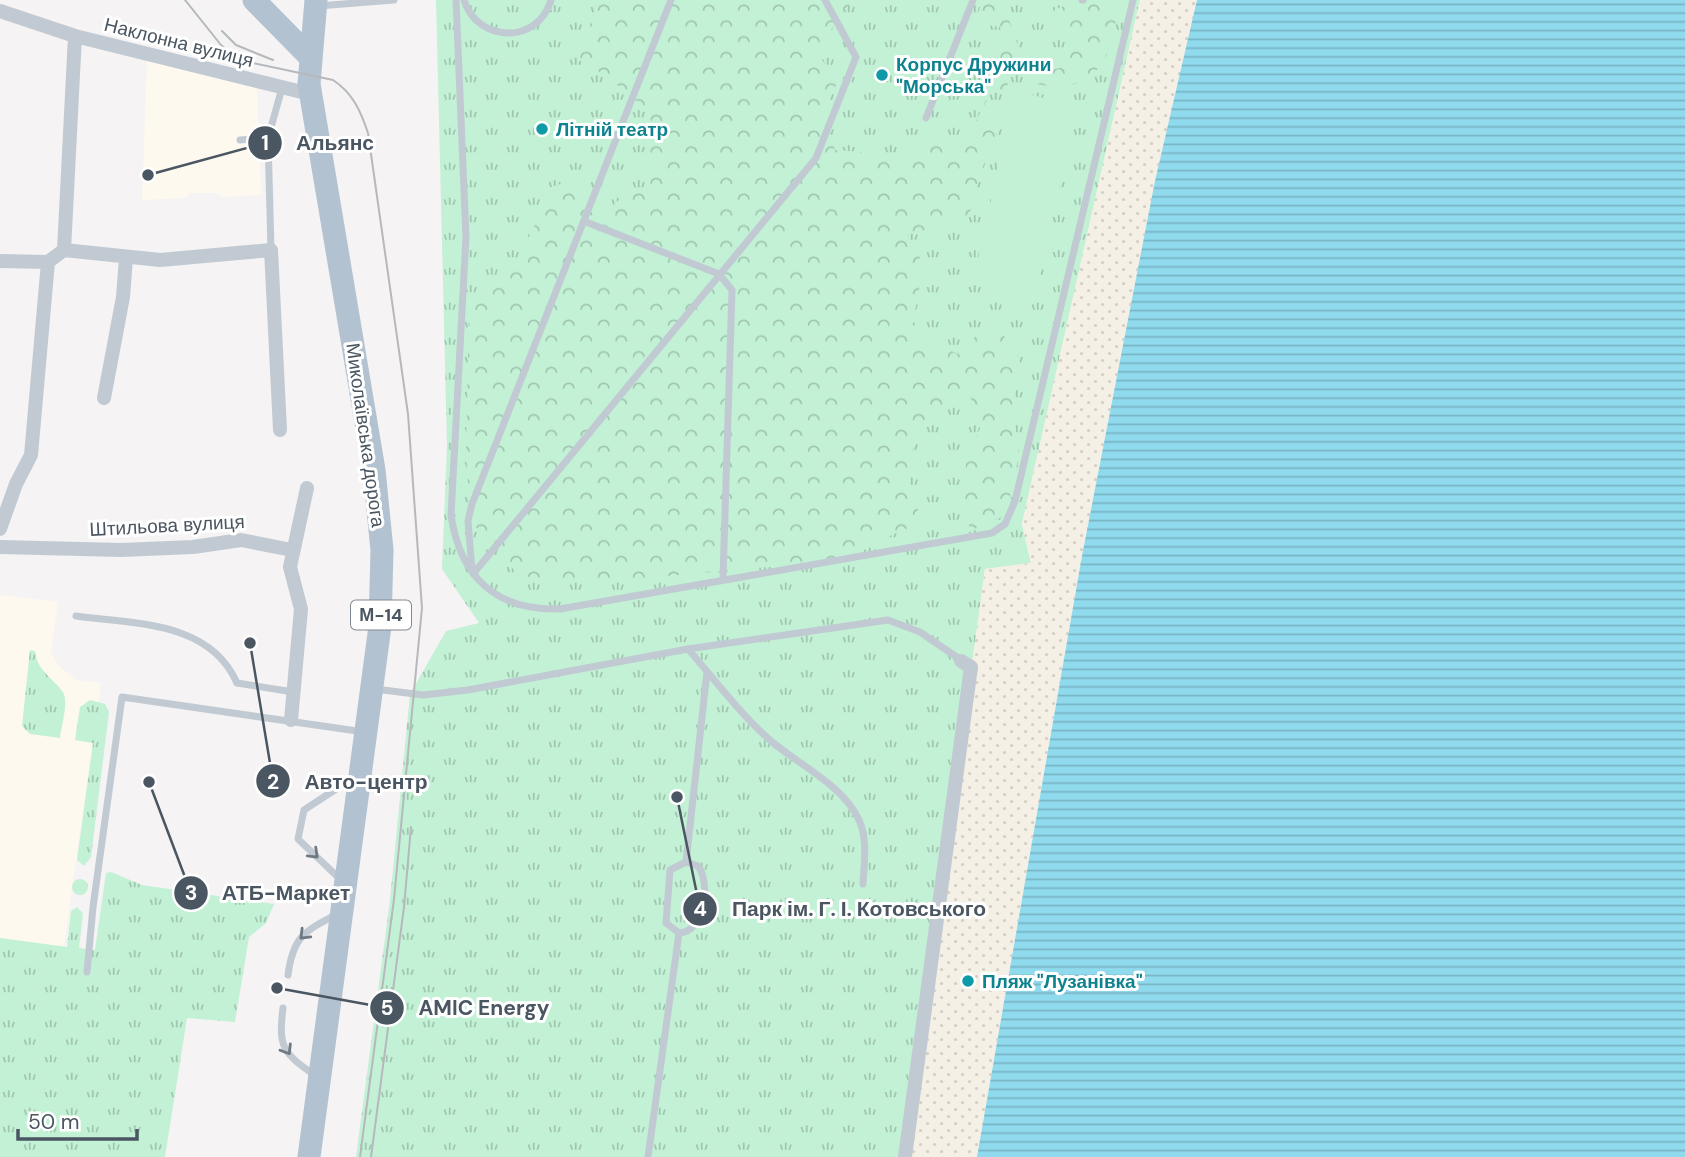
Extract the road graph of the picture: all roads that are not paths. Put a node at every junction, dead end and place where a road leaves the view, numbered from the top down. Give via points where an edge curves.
1 (254, 0) edge
2 (394, 0) edge
3 (456, 0) edge
4 (464, 0) edge
5 (551, 0) edge
6 (671, 0) edge
7 (825, 0) edge
8 (973, 0) edge
9 (1133, 0) edge
10 (318, 2) edge
11 (0, 12) edge
12 (75, 36) junction
13 (310, 57) junction
14 (282, 88) junction
15 (310, 94) junction
16 (926, 118) dead end
17 (268, 138) junction
18 (240, 140) dead end
19 (586, 222) junction
20 (64, 250) junction
21 (271, 250) junction
22 (126, 258) junction
23 (0, 261) edge
24 (48, 262) junction
25 (719, 274) junction
26 (104, 398) dead end
27 (281, 430) dead end
28 (307, 488) dead end
29 (0, 529) edge
30 (0, 547) edge
31 (292, 550) junction
32 (473, 574) junction
33 (723, 578) junction
34 (76, 616) dead end
35 (688, 649) junction
36 (961, 661) joint
37 (708, 672) junction
38 (371, 689) junction
39 (293, 692) junction
40 (291, 720) junction
41 (365, 732) junction
42 (359, 774) junction
43 (686, 862) junction
44 (345, 884) junction
45 (863, 884) dead end
46 (341, 912) junction
47 (679, 933) junction
48 (87, 972) dead end
49 (288, 975) dead end
50 (283, 1008) dead end
51 (320, 1078) junction
52 (309, 1157) edge
53 (648, 1157) edge
54 (905, 1157) edge

1 - 13 main road
2 - 10 lane
3 - 32 lane via 466,237 451,514 460,552
4 - 5 lane via 475,22 503,34 531,27 543,17
6 - 19 lane
7 - 25 lane via 856,57 816,158
8 - 16 lane
9 - 33 lane via 1015,501 1005,524 992,533
10 - 13 main road, Миколаївська дорога / М-14
11 - 12 street, Наклонна вулиця
12 - 14 street, Наклонна вулиця
12 - 20 street
13 - 15 main road, Миколаївська дорога / М-14
14 - 15 street, Наклонна вулиця
14 - 17 lane
15 - 38 main road, Миколаївська дорога / М-14 via 374,470 382,562 380,626
17 - 18 lane
17 - 21 lane
19 - 25 lane
19 - 32 lane via 472,504 468,521
20 - 22 street
20 - 24 street
21 - 22 street via 159,260
21 - 27 street
22 - 26 street
23 - 24 street
24 - 29 street via 31,455
25 - 32 lane
25 - 33 lane via 732,290
28 - 31 street
30 - 31 street, Штильова вулиця via 121,550 241,540
31 - 39 street via 293,584 301,609
32 - 33 lane via 500,598 540,610
34 - 39 lane via 170,628 215,650 237,683
35 - 36 lane via 888,620 920,632
35 - 37 lane
35 - 38 lane via 468,690 423,695
36 - 54 street via 971,667
37 - 43 lane
37 - 45 lane via 770,740 850,805 860,822 865,850
38 - 41 main road, Миколаївська дорога / М-14
39 - 40 street
40 - 41 lane
40 - 48 lane via 122,697
41 - 42 main road, Миколаївська дорога / М-14
42 - 44 main road, Миколаївська дорога / М-14
42 -> 44 lane via 304,810 298,839
43 - 47 lane via 670,870 664,912 666,923
43 - 47 lane via 698,866 704,884 699,922
44 - 46 main road, Миколаївська дорога / М-14
46 -> 49 lane via 307,929 296,942
46 - 51 main road, Миколаївська дорога / М-14
47 - 53 lane
50 -> 51 lane via 282,1047
51 - 52 main road, Миколаївська дорога / М-14

